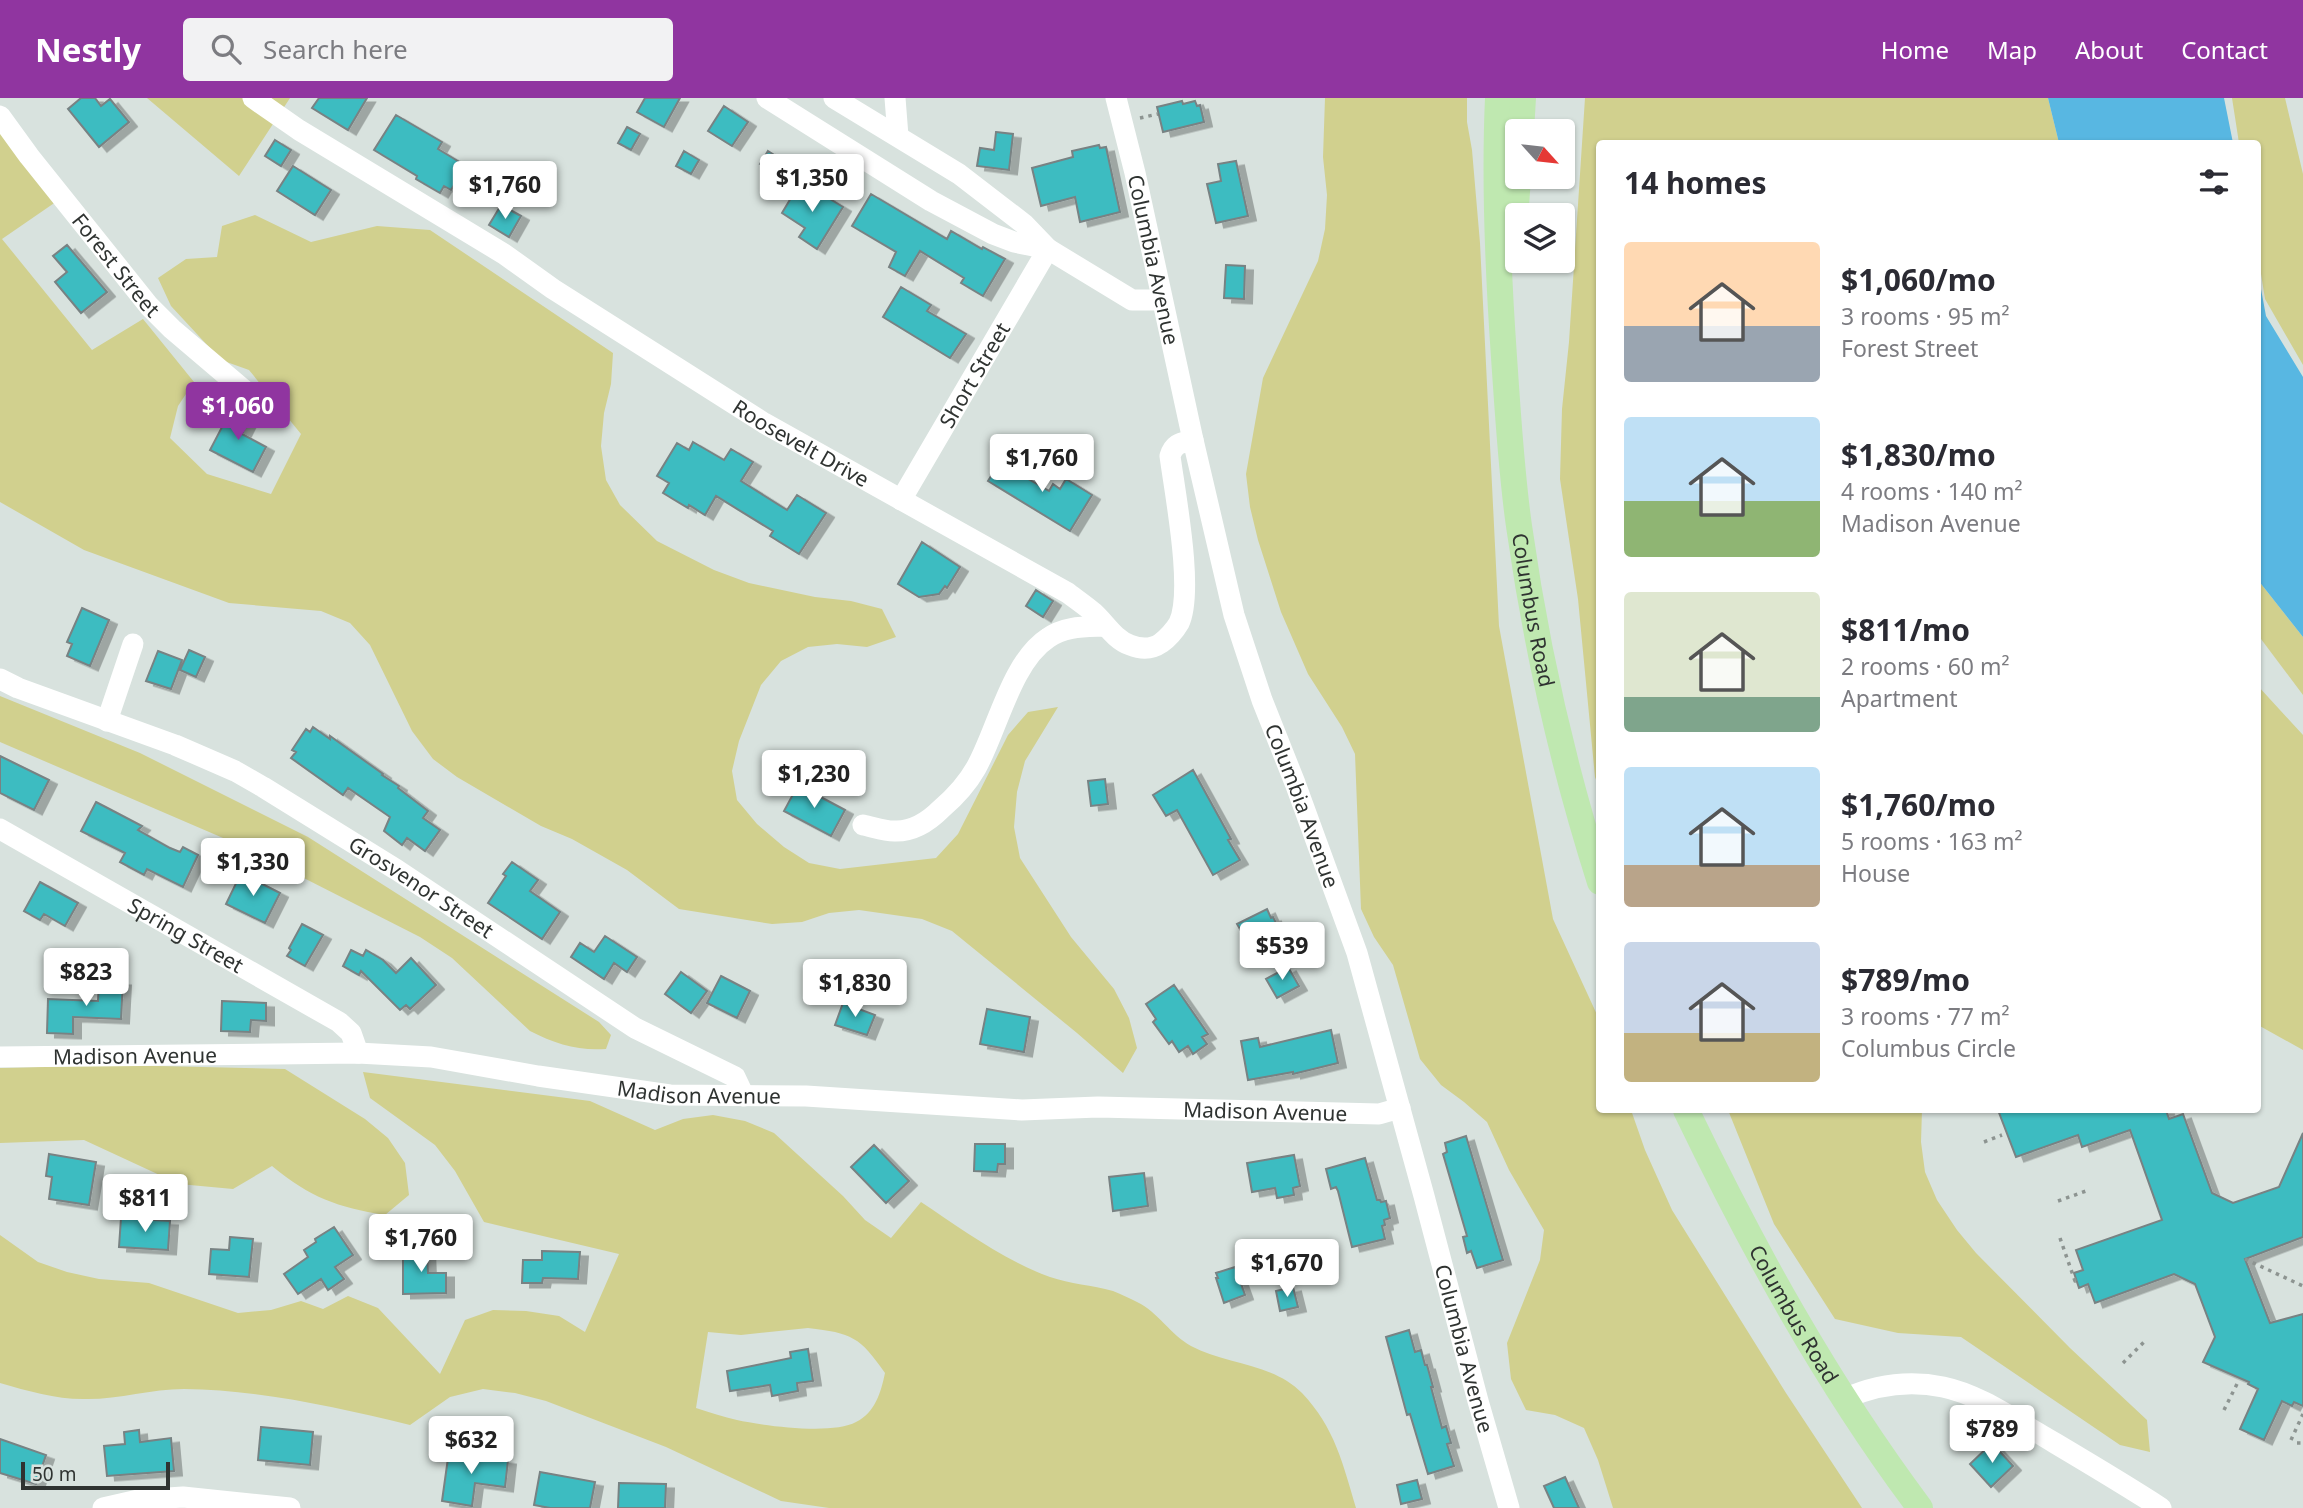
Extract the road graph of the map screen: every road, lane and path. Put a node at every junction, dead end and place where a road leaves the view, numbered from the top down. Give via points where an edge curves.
1 (253, 98) edge
2 (767, 98) edge
3 (834, 98) edge
4 (895, 98) edge
5 (1116, 98) edge
6 (1498, 98) edge
7 (1523, 98) edge
8 (1158, 114) dead end
9 (0, 116) edge
10 (1522, 119) edge
11 (1134, 120) dead end
12 (898, 136) junction
13 (1517, 189) edge
14 (1048, 249) junction
15 (1162, 300) junction
16 (1502, 334) junction
17 (252, 397) dead end
18 (1193, 440) junction
19 (901, 500) junction
20 (1105, 626) junction
21 (133, 645) dead end
22 (0, 679) edge
23 (107, 720) junction
24 (863, 825) dead end
25 (0, 829) edge
26 (1596, 868) edge
27 (358, 1053) junction
28 (0, 1057) edge
29 (744, 1096) junction
30 (1400, 1108) junction
31 (1687, 1113) edge
32 (2002, 1135) dead end
33 (1984, 1142) dead end
34 (2086, 1191) dead end
35 (2058, 1201) dead end
36 (2060, 1238) dead end
37 (2245, 1259) dead end
38 (2077, 1280) dead end
39 (2303, 1286) edge
40 (2144, 1342) dead end
41 (2123, 1363) dead end
42 (2237, 1384) dead end
43 (1844, 1399) junction
44 (2224, 1410) dead end
45 (2303, 1414) edge
46 (2291, 1440) dead end
47 (2297, 1443) dead end
48 (2303, 1443) edge
49 (103, 1508) edge
50 (290, 1508) edge
51 (1510, 1508) edge
52 (1920, 1508) edge
53 (2161, 1508) edge

1 - 19 street, Roosevelt Drive via 684,373
2 - 14 street via 931,201 1003,238
3 - 12 street
4 - 12 street
5 - 15 street, Columbia Avenue
6 - 16 main road, Columbus Road via 1497,252
7 - 10 main road
8 - 11 path
9 - 17 street, Forest Street via 149,306
12 - 14 street via 959,174 1024,223
13 - 16 main road, Columbus Road
14 - 15 street via 1132,300
14 - 19 street, Short Street
15 - 18 street, Columbia Avenue
16 - 26 main road, Columbus Road via 1519,524 1531,601 1565,763
18 - 20 street, Roosevelt Drive via 1177,444 1170,456 1185,589 1179,623 1164,642 1144,649 1129,645
18 - 30 street, Columbia Avenue via 1234,615 1357,953
19 - 20 street, Roosevelt Drive via 1068,593
20 - 24 street via 1074,627 1040,644 1018,674 976,768 959,793 932,817 907,830
21 - 23 street
22 - 23 street, Grosvenor Street
23 - 29 street, Grosvenor Street via 213,761 264,787 635,1028 736,1077
25 - 27 street, Spring Street via 339,1021 351,1033
27 - 28 street, Madison Avenue
27 - 29 street, Madison Avenue via 430,1057 670,1095
29 - 30 street, Madison Avenue via 1022,1110 1098,1107 1379,1114
30 - 51 street, Columbia Avenue
31 - 43 main road, Columbus Road via 1757,1254
32 - 33 path
34 - 35 path
36 - 38 path
37 - 39 path
40 - 41 path
42 - 44 path
43 - 52 main road, Columbus Road
43 - 53 street via 1882,1386 1916,1383 1969,1395
45 - 46 path
47 - 48 path
49 - 50 street via 183,1497

